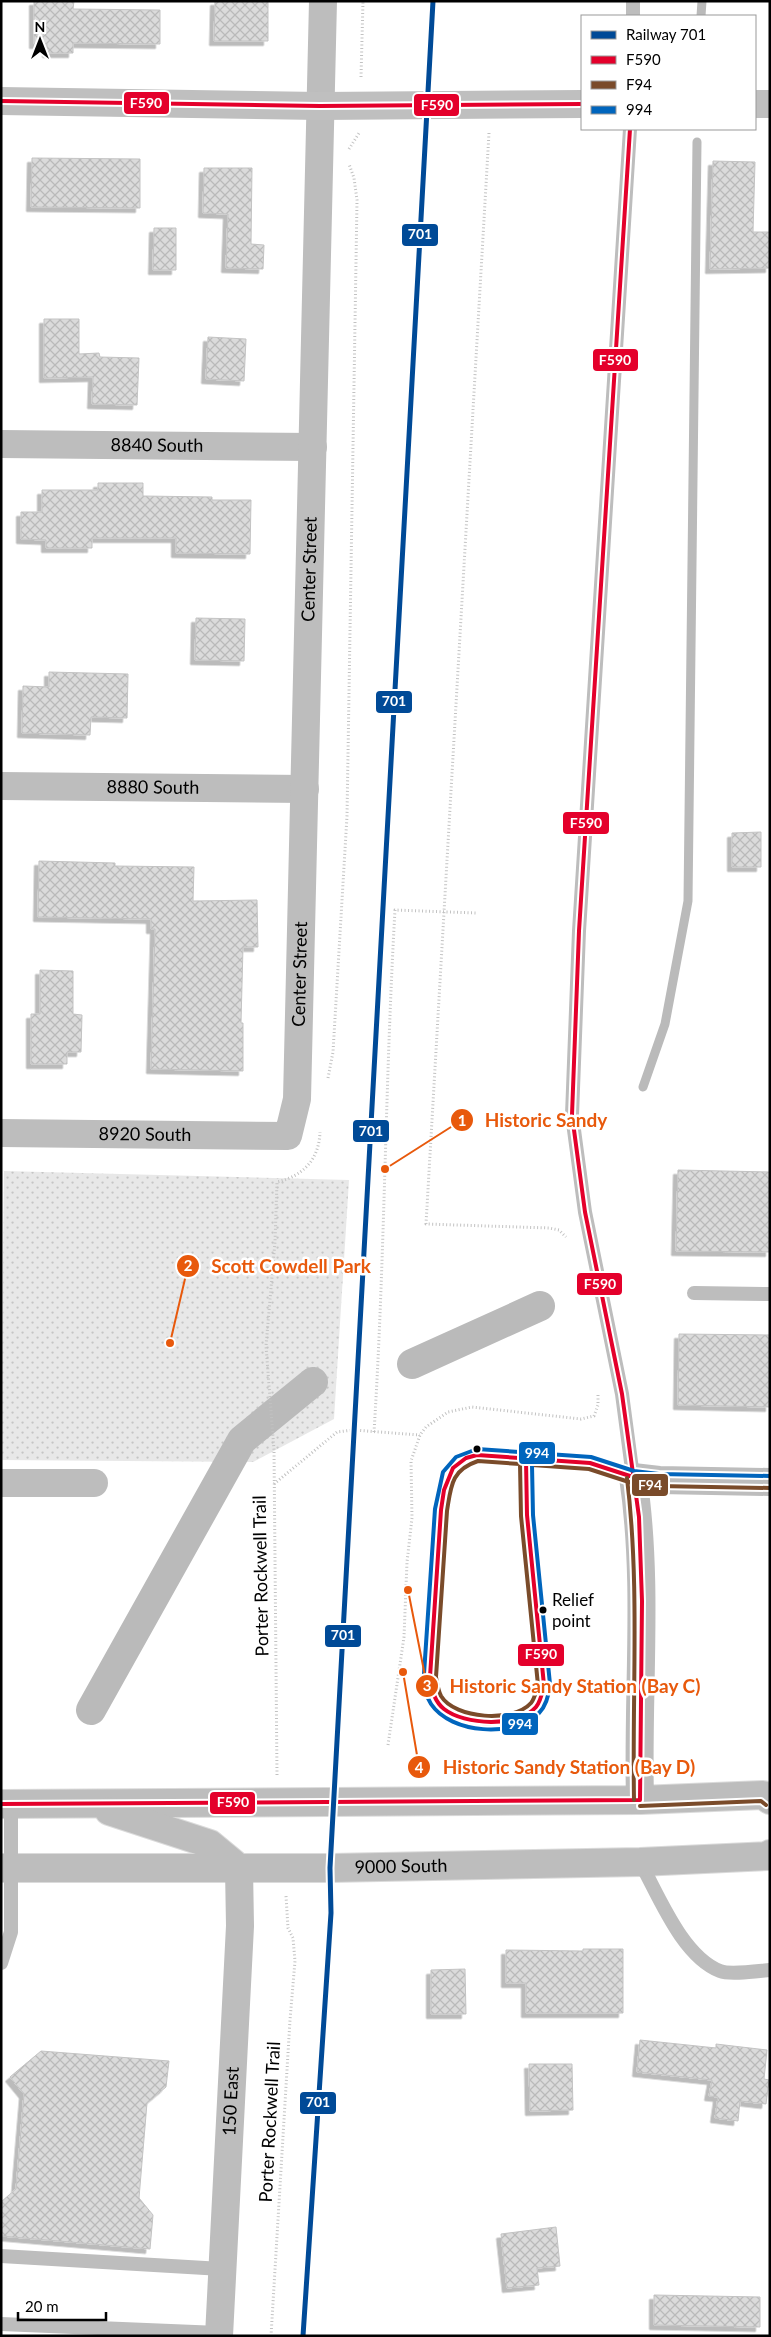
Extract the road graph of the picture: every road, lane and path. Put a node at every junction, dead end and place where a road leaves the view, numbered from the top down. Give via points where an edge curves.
1 (323, 1) edge
2 (633, 1) edge
3 (633, 15) edge
4 (1, 100) edge
5 (581, 104) edge
6 (756, 104) edge
7 (770, 104) edge
8 (320, 106) junction
9 (630, 130) edge
10 (489, 132) dead end
11 (1, 444) edge
12 (313, 447) junction
13 (1, 786) edge
14 (304, 789) junction
15 (444, 912) junction
16 (476, 913) dead end
17 (1, 1133) edge
18 (288, 1136) joint
19 (568, 1242) dead end
20 (694, 1293) dead end
21 (770, 1294) edge
22 (268, 1385) dead end
23 (596, 1388) dead end
24 (374, 1432) junction
25 (420, 1435) junction
26 (526, 1460) junction
27 (633, 1477) junction
28 (770, 1482) edge
29 (1, 1483) edge
30 (94, 1483) dead end
31 (274, 1484) junction
32 (388, 1745) dead end
33 (277, 1766) dead end
34 (640, 1800) junction
35 (770, 1800) edge
36 (6, 1804) edge
37 (86, 1804) junction
38 (770, 1854) edge
39 (640, 1862) junction
40 (6, 1868) edge
41 (239, 1868) junction
42 (287, 1911) dead end
43 (1, 1963) edge
44 (770, 1970) edge
45 (1, 2256) edge
46 (222, 2270) junction
47 (1, 2324) edge
48 (219, 2334) edge
49 (271, 2336) edge

1 - 8 street, Center Street
2 - 3 lane
4 - 8 street
5 - 8 street
6 - 7 street
8 - 12 street, Center Street
9 - 27 lane via 579,931 572,1115 584,1203 622,1394
10 - 15 path
11 - 12 street, 8840 South
12 - 14 street, Center Street
13 - 14 street, 8880 South
14 - 18 street, Center Street via 297,1099
15 - 16 path
15 - 19 path via 426,1224 549,1228 564,1234
15 - 24 path via 395,910
17 - 18 street, 8920 South
20 - 21 lane
22 - 31 path, Porter Rockwell Trail
23 - 25 path via 596,1412 594,1416 581,1420 458,1408 437,1418
24 - 25 path
24 - 31 path via 337,1432 329,1436
25 - 32 path via 412,1461 412,1518 404,1637
26 - 26 lane via 477,1455 462,1458 451,1468 445,1488 431,1685 443,1709 468,1720 520,1718 541,1700 544,1685 527,1515
26 - 27 lane via 590,1462
27 - 28 street
27 - 34 street via 639,1517 642,1601
29 - 30 street
31 - 33 path, Porter Rockwell Trail
34 - 35 street via 763,1795
34 - 37 street
36 - 37 street
36 - 40 lane
37 - 41 street via 210,1844
38 - 39 street, 9000 South
39 - 41 street, 9000 South
39 - 44 lane via 677,1932 693,1954 721,1972
40 - 41 street, 9000 South
40 - 43 lane via 11,1932
41 - 46 street, 150 East via 240,1926
42 - 49 path, Porter Rockwell Trail via 288,1928 295,1947 295,1975
45 - 46 lane
46 - 48 street, 150 East
47 - 48 lane

